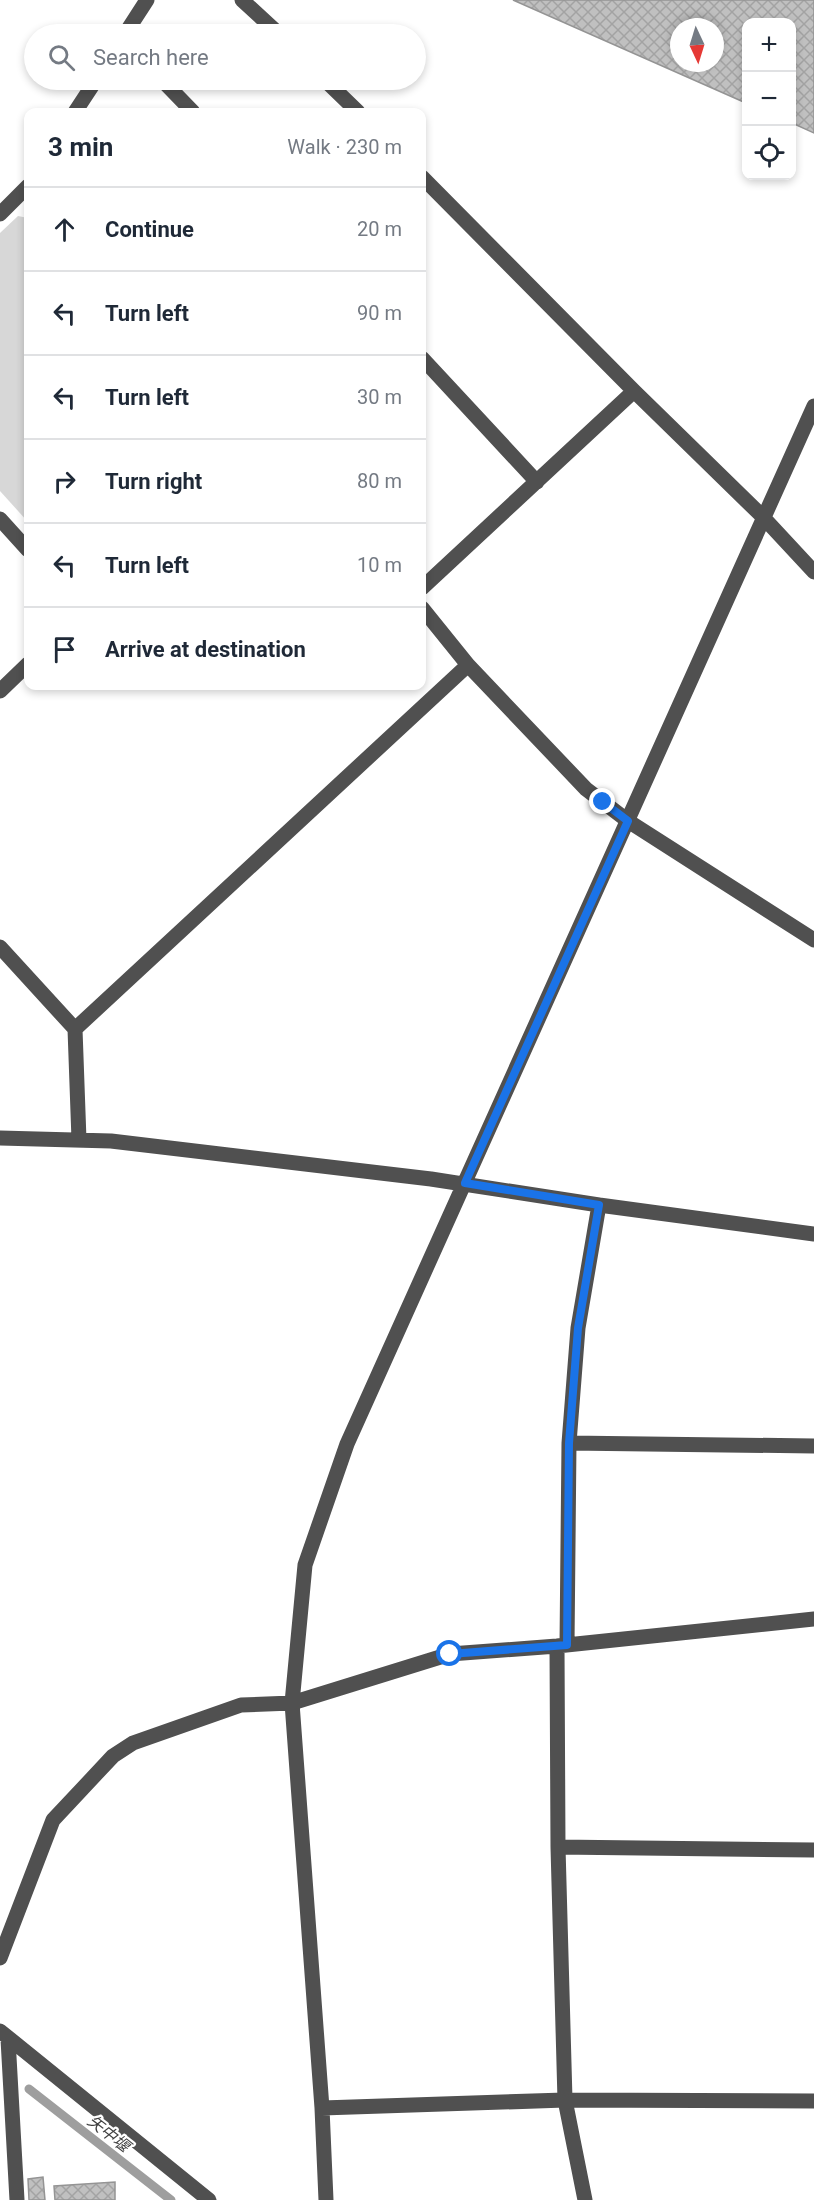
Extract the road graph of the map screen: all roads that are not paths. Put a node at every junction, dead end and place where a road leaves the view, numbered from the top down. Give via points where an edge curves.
1 (147, 0) edge
2 (242, 0) edge
3 (131, 24) edge
4 (268, 24) edge
5 (89, 90) edge
6 (172, 90) edge
7 (335, 90) edge
8 (78, 108) edge
9 (189, 108) edge
10 (354, 108) edge
11 (426, 181) edge
12 (24, 193) edge
13 (0, 214) edge
14 (426, 362) edge
15 (634, 391) junction
16 (814, 406) edge
17 (537, 482) junction
18 (763, 517) junction
19 (0, 519) edge
20 (24, 546) edge
21 (814, 572) edge
22 (426, 584) edge
23 (426, 613) edge
24 (468, 665) junction
25 (24, 668) edge
26 (0, 691) edge
27 (628, 821) junction
28 (814, 940) edge
29 (0, 947) edge
30 (75, 1029) junction
31 (0, 1138) edge
32 (79, 1140) junction
33 (465, 1183) junction
34 (599, 1205) junction
35 (814, 1234) edge
36 (569, 1443) junction
37 (814, 1446) edge
38 (814, 1619) edge
39 (562, 1646) junction
40 (291, 1703) junction
41 (558, 1847) junction
42 (814, 1850) edge
43 (0, 1959) edge
44 (4, 2035) edge
45 (565, 2100) junction
46 (814, 2101) edge
47 (322, 2108) junction
48 (17, 2200) edge
49 (208, 2200) edge
50 (326, 2200) edge
51 (585, 2200) edge

1 - 3 street
2 - 4 street
5 - 8 street
6 - 9 street
7 - 10 street
11 - 15 street
12 - 13 street
14 - 17 street
15 - 17 street
15 - 18 street
16 - 18 street
17 - 22 street
18 - 21 street
18 - 27 street
19 - 20 street
23 - 24 street
24 - 27 street via 586,789
24 - 30 street
25 - 26 street
27 - 28 street
27 - 33 street
29 - 30 street
30 - 32 street
31 - 32 street
32 - 33 street
33 - 34 street
33 - 40 street via 347,1444 305,1565
34 - 35 street
34 - 36 street via 578,1328
36 - 37 street
36 - 39 street
38 - 39 street
39 - 40 street via 450,1654
39 - 41 street
40 - 43 street via 241,1705 133,1743 113,1756 53,1820
40 - 47 street
41 - 42 street
41 - 45 street
44 - 48 street
44 - 49 street
45 - 46 street
45 - 47 street
45 - 51 street
47 - 50 street

